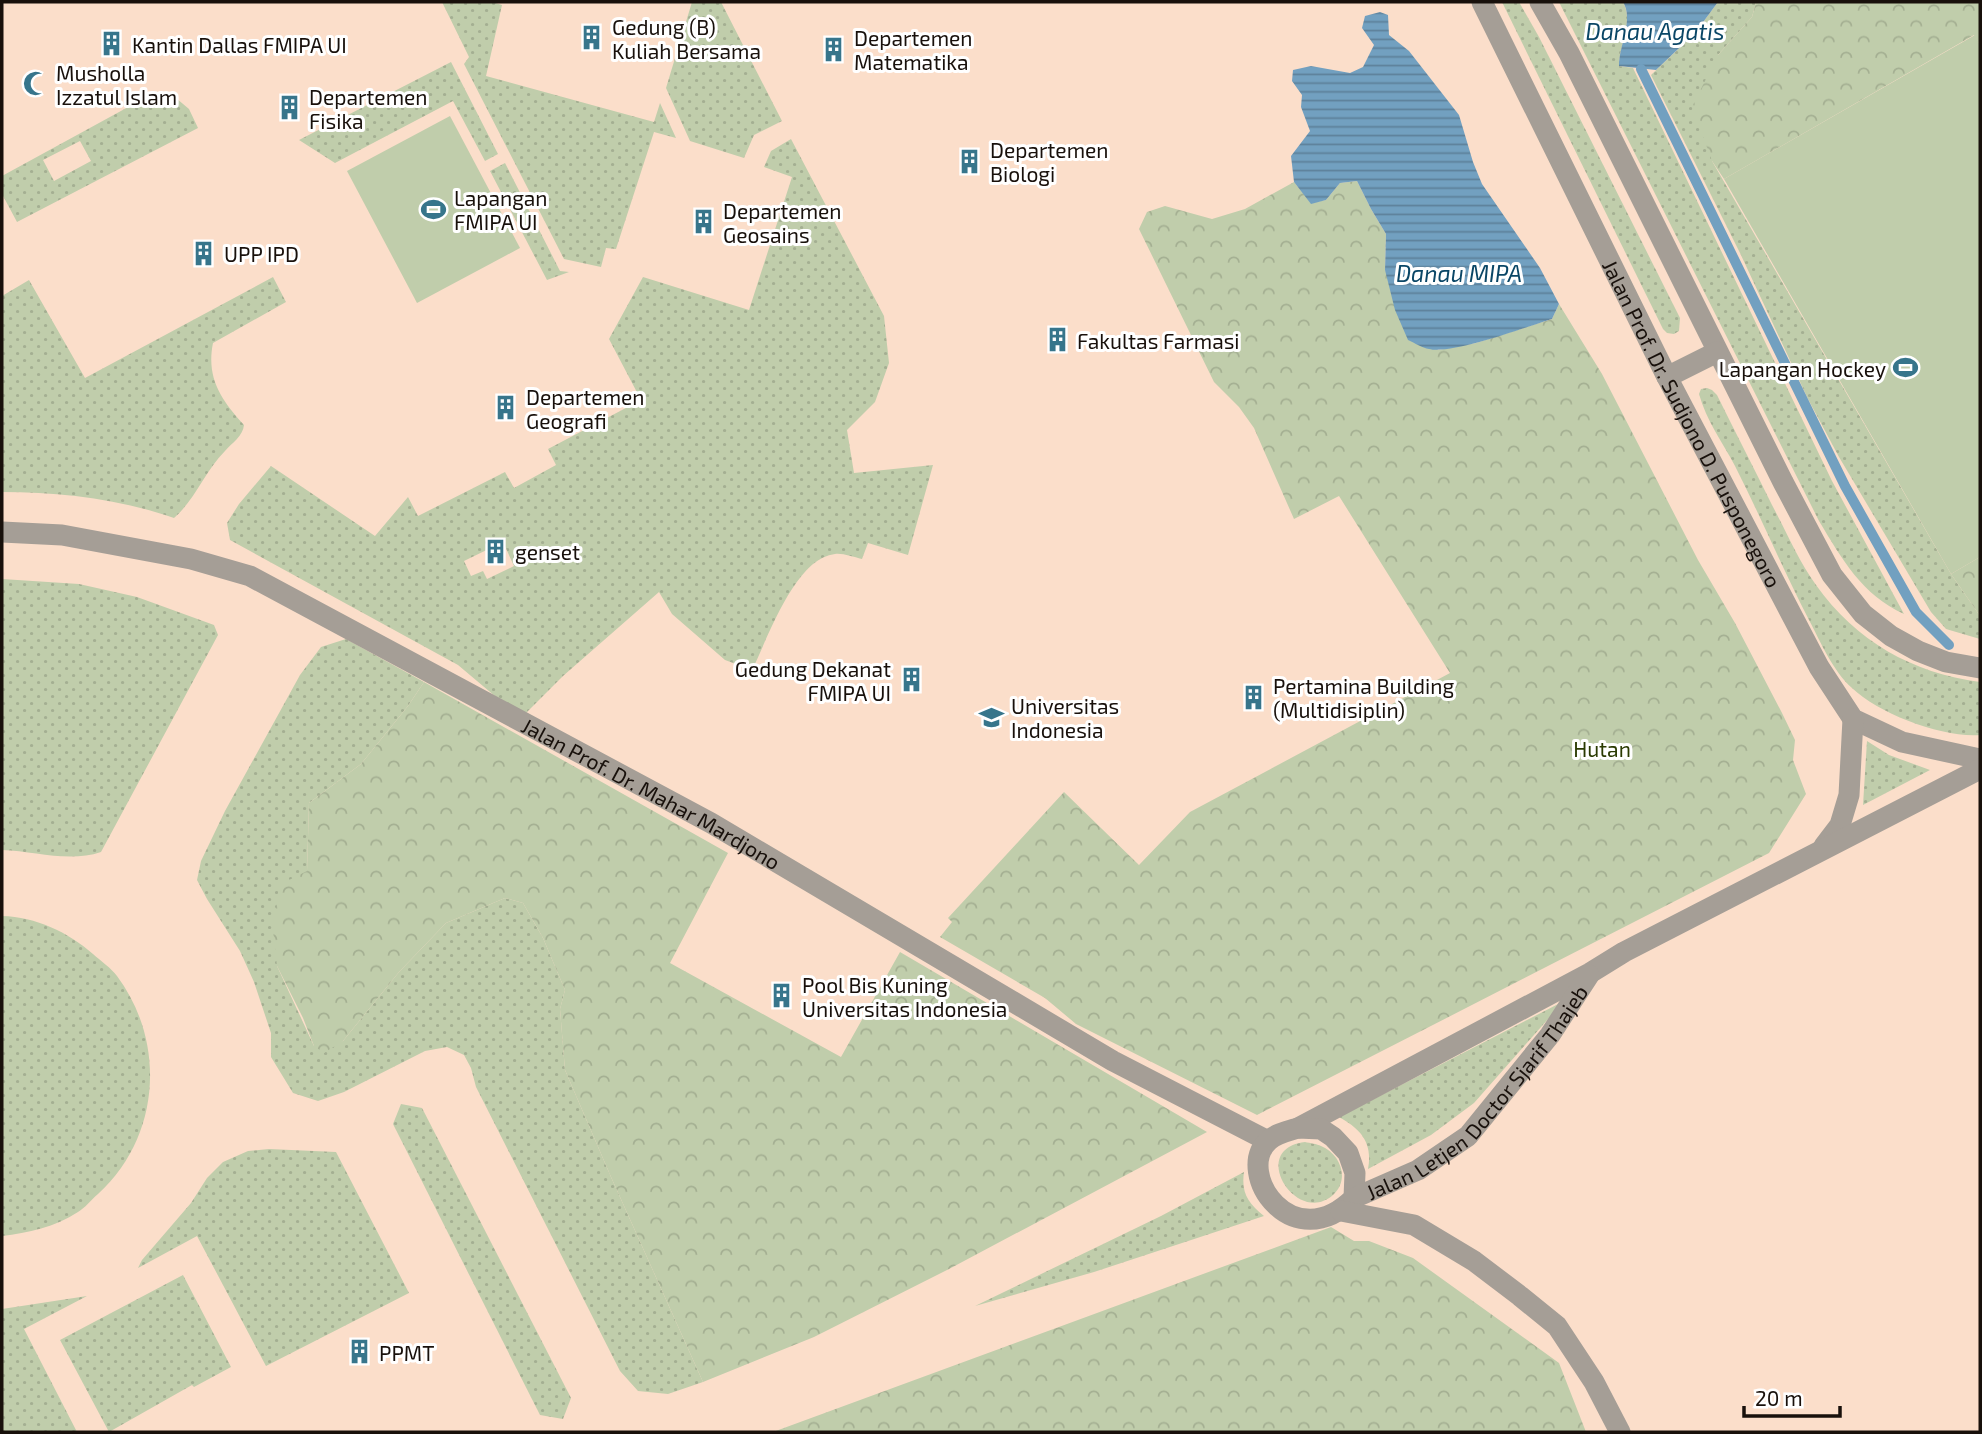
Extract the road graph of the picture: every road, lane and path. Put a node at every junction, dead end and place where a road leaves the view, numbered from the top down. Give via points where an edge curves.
1 (1482, 2) edge
2 (1540, 2) edge
3 (1717, 352) junction
4 (1667, 377) junction
5 (2, 532) edge
6 (1980, 668) edge
7 (1853, 719) junction
8 (1980, 760) edge
9 (1980, 769) edge
10 (1818, 853) junction
11 (1590, 973) junction
12 (1298, 1128) junction
13 (1268, 1141) junction
14 (1347, 1205) junction
15 (1620, 1432) edge

1 - 4 street, Jalan Prof. Dr. Sudjono D. Pusponegoro
2 - 3 street
3 - 4 street
3 - 6 street via 1832,575 1863,614 1918,651
4 - 7 street, Jalan Prof. Dr. Sudjono D. Pusponegoro via 1819,667
5 - 13 street, Jalan Prof. Dr. Mahar Mardjono via 62,536 191,559 250,576 711,823 1113,1061
7 - 8 street via 1902,742
7 - 10 street, Jalan Letjen Doctor Sjarif Thajeb via 1849,795 1840,825
9 - 10 street, Jalan Letjen Doctor Sjarif Thajeb
10 - 11 street, Jalan Letjen Doctor Sjarif Thajeb
11 - 12 street, Jalan Letjen Doctor Sjarif Thajeb
11 - 14 street, Jalan Letjen Doctor Sjarif Thajeb via 1550,1035 1468,1136 1418,1170
12 - 13 street
12 - 14 street via 1321,1129 1348,1153 1355,1173
13 - 14 street via 1259,1153 1258,1170 1273,1203 1299,1219 1319,1220
14 - 15 street via 1415,1225 1474,1261 1557,1326

